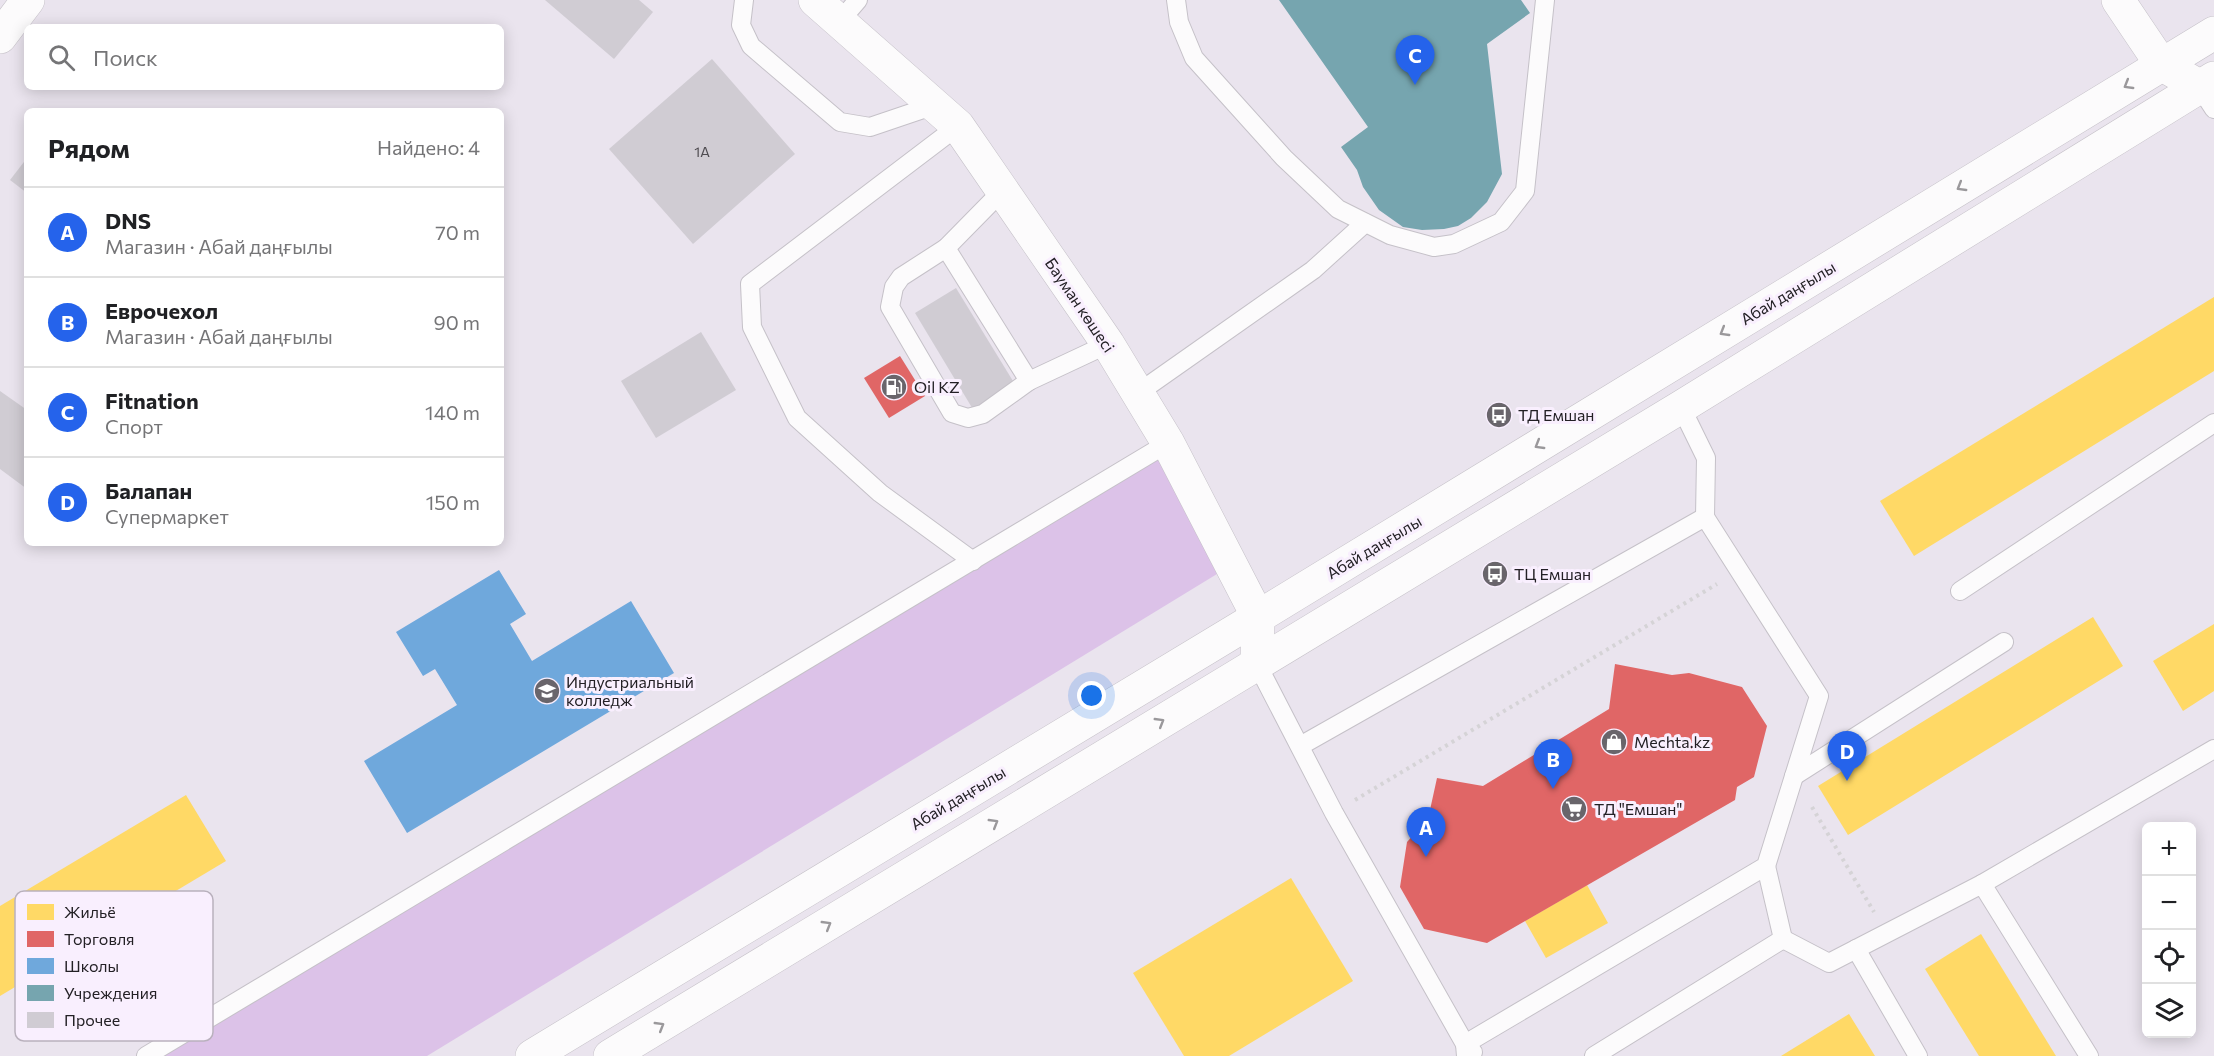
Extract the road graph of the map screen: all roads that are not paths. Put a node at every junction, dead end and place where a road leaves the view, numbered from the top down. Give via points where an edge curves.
1 (28, 0) edge
2 (744, 0) edge
3 (815, 0) edge
4 (1176, 0) edge
5 (1545, 0) edge
6 (2118, 0) edge
7 (849, 10) edge
8 (2214, 33) edge
9 (0, 37) edge
10 (2161, 64) junction
11 (2209, 91) edge
12 (947, 116) junction
13 (1003, 190) junction
14 (1365, 223) junction
15 (946, 248) junction
16 (1108, 344) junction
17 (1029, 381) junction
18 (1138, 393) junction
19 (1681, 407) junction
20 (2214, 423) edge
21 (1168, 443) junction
22 (1705, 517) junction
23 (973, 561) junction
24 (1960, 591) dead end
25 (1258, 618) junction
26 (2004, 642) dead end
27 (1257, 664) junction
28 (1300, 746) junction
29 (2214, 749) edge
30 (1794, 776) junction
31 (1766, 866) junction
32 (1982, 884) junction
33 (1784, 939) junction
34 (1856, 949) junction
35 (213, 1016) edge
36 (171, 1041) edge
37 (1470, 1052) edge
38 (146, 1056) edge
39 (532, 1056) edge
40 (610, 1056) edge
41 (1594, 1056) edge
42 (1918, 1056) edge
43 (2089, 1056) edge

1 - 9 main road
2 - 12 lane via 741,25 751,45 840,122 870,127
3 - 7 main road, Бауман көшесі
4 - 14 lane via 1179,22 1194,58 1284,158 1338,209
5 - 14 lane via 1525,191 1515,206 1501,222 1454,244 1434,248
6 - 10 main road
7 - 12 main road, Бауман көшесі
8 - 10 main road, Абай даңғылы
10 - 11 main road
10 -> 25 main road, Абай даңғылы
11 - 19 main road
12 - 13 main road, Бауман көшесі
12 - 23 lane via 750,284 752,327 797,418 880,493
13 - 15 lane
13 - 16 main road, Бауман көшесі
14 - 18 lane via 1312,270
15 - 17 lane
15 - 17 lane via 901,277 894,287 890,307 952,414 968,418 983,414
16 - 17 lane
16 - 18 main road, Бауман көшесі
18 - 21 main road, Бауман көшесі
19 - 22 lane via 1706,458
19 - 27 main road
20 - 24 lane
21 - 23 lane
21 - 25 main road, Бауман көшесі
22 - 28 lane
22 - 30 lane via 1819,696
23 - 35 lane
25 - 27 main road, Бауман көшесі
25 - 39 main road, Абай даңғылы
26 - 30 lane
27 - 28 lane
40 -> 27 main road
28 - 37 lane
29 - 32 lane
30 - 31 lane
31 - 33 lane
31 - 37 lane
32 - 34 lane
32 - 43 lane
33 - 34 lane via 1829,963
33 - 41 lane
34 - 42 lane
36 - 38 lane

